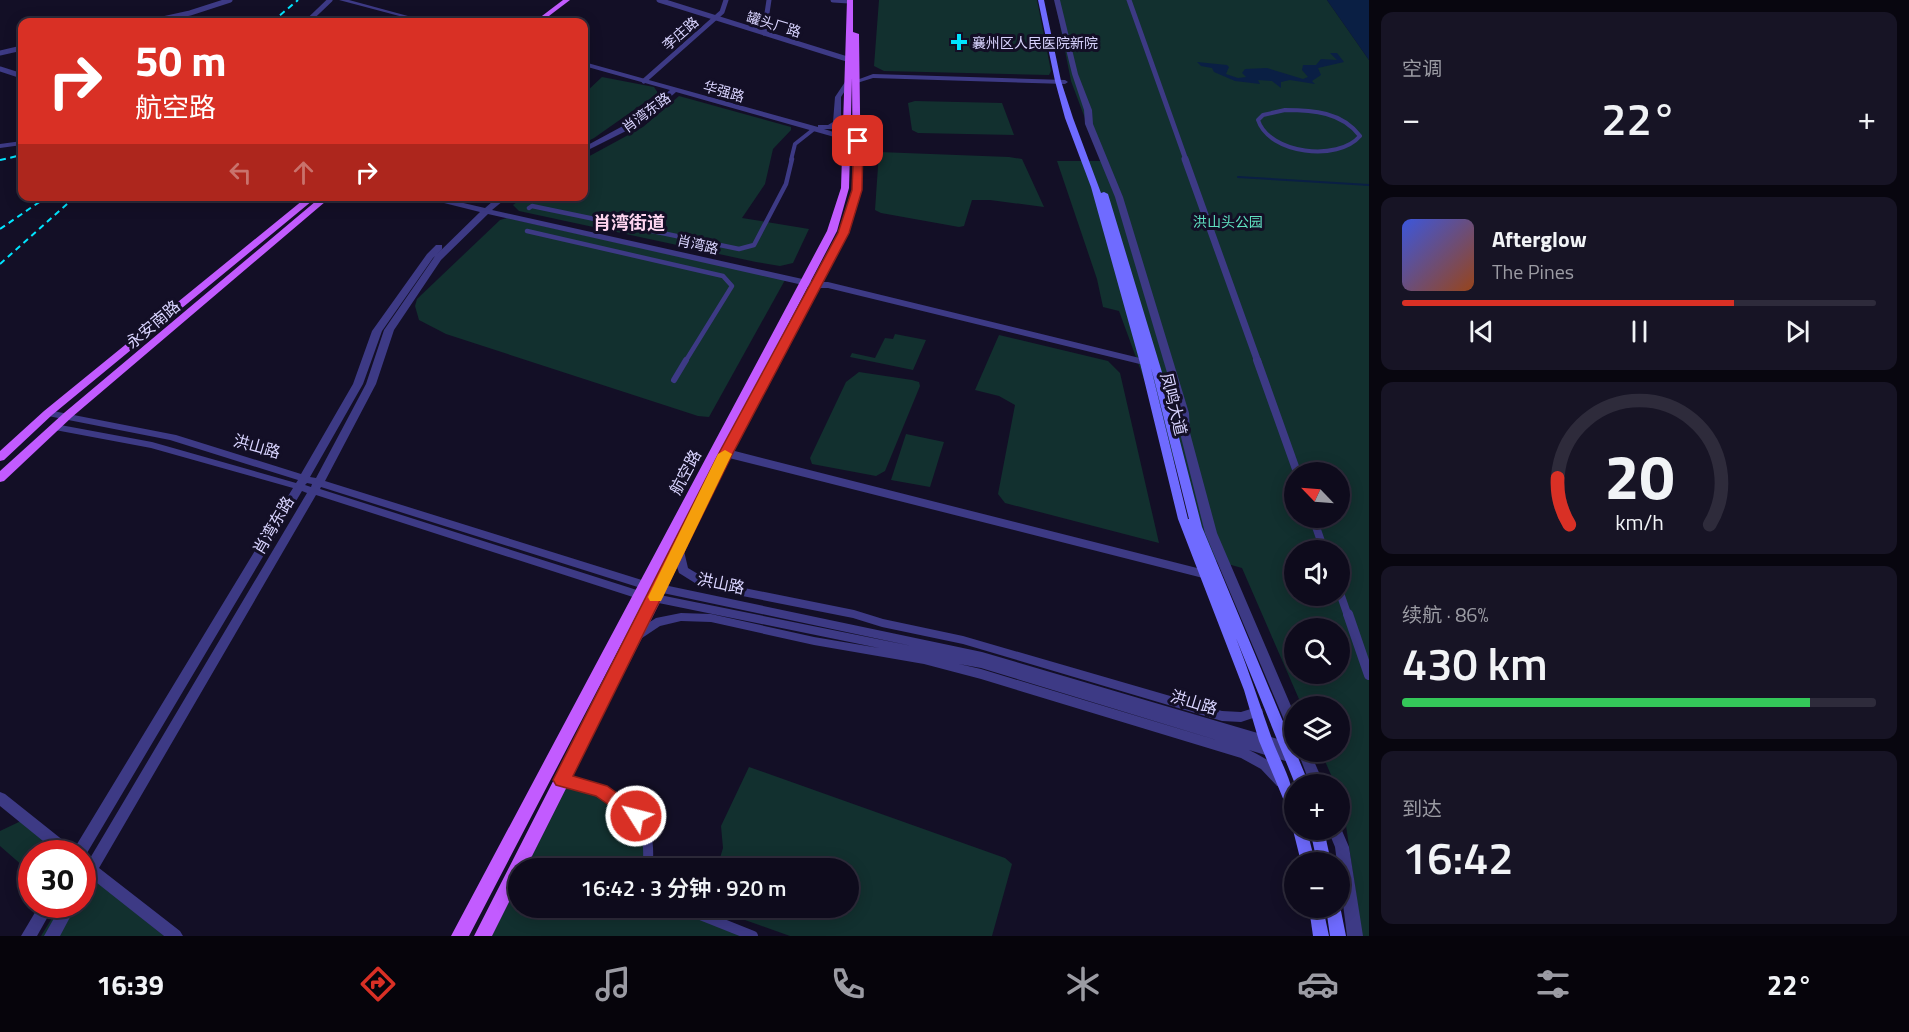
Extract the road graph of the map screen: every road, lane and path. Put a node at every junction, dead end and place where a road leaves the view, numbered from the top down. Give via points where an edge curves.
1 (230, 0) edge
2 (330, 0) edge
3 (342, 0) edge
4 (567, 0) edge
5 (577, 0) edge
6 (659, 0) edge
7 (726, 0) edge
8 (769, 0) edge
9 (832, 0) edge
10 (852, 0) edge
11 (1041, 0) edge
12 (1048, 0) edge
13 (1057, 0) edge
14 (1129, 0) edge
15 (167, 18) edge
16 (311, 18) edge
17 (412, 18) edge
18 (542, 18) edge
19 (553, 18) edge
20 (715, 18) junction
21 (764, 33) junction
22 (18, 49) edge
23 (0, 53) edge
24 (852, 64) junction
25 (588, 65) edge
26 (0, 69) edge
27 (18, 75) edge
28 (1062, 80) junction
29 (644, 81) junction
30 (852, 82) junction
31 (674, 89) junction
32 (798, 124) junction
33 (814, 129) junction
34 (852, 139) junction
35 (1358, 143) joint
36 (18, 144) edge
37 (0, 146) edge
38 (588, 146) edge
39 (308, 201) edge
40 (322, 201) edge
41 (447, 201) edge
42 (462, 201) edge
43 (491, 201) edge
44 (497, 201) edge
45 (485, 208) junction
46 (529, 208) dead end
47 (527, 231) dead end
48 (815, 282) junction
49 (1150, 364) junction
50 (674, 380) dead end
51 (48, 413) junction
52 (68, 415) junction
53 (55, 427) junction
54 (726, 453) junction
55 (0, 457) edge
56 (1293, 462) edge
57 (0, 478) edge
58 (302, 482) junction
59 (317, 487) junction
60 (678, 550) junction
61 (1204, 574) junction
62 (642, 590) junction
63 (658, 593) junction
64 (1345, 606) edge
65 (634, 637) junction
66 (1369, 675) edge
67 (1284, 704) edge
68 (1257, 712) junction
69 (1284, 729) edge
70 (1269, 747) junction
71 (1284, 750) edge
72 (562, 780) junction
73 (1284, 784) edge
74 (1284, 785) edge
75 (0, 798) edge
76 (52, 840) edge
77 (87, 840) edge
78 (1339, 840) edge
79 (96, 851) edge
80 (648, 858) edge
81 (96, 873) edge
82 (40, 918) edge
83 (62, 918) edge
84 (708, 918) edge
85 (1318, 918) edge
86 (1335, 918) edge
87 (29, 936) edge
88 (51, 936) edge
89 (175, 936) edge
90 (460, 936) edge
91 (483, 936) edge
92 (753, 936) edge
93 (1321, 936) edge
94 (1338, 936) edge
95 (1354, 936) edge

1 - 15 street
2 - 16 street
3 - 17 street
4 - 18 main road
5 - 19 main road
6 - 20 street, 罐头厂路
7 - 20 street, 李庄路
8 - 21 street
9 - 10 street
10 - 24 main road, 航空路
11 - 28 main road, 凤鸣大道
12 - 28 main road, 凤鸣大道
13 - 67 street via 1089,124 1113,180 1184,413 1185,433 1211,533
14 - 56 street
20 - 21 street, 罐头厂路
20 - 29 street, 李庄路
21 - 24 street, 罐头厂路
22 - 23 street
24 - 28 street via 874,73
24 - 30 main road, 航空路
25 - 29 street, 华强路
26 - 27 street
28 - 30 street via 873,76
28 - 49 main road, 凤鸣大道
29 - 31 street, 华强路
30 - 32 street via 838,97 837,123 820,127
30 - 34 main road, 航空路
31 - 32 street, 华强路
31 - 38 street, 肖湾东路 via 637,122
32 - 33 street, 华强路
33 - 34 street, 华强路
33 - 46 street via 795,144 786,184 754,245 739,249
34 - 48 main road, 航空路 via 845,188
35 - 35 street via 1336,151 1300,148 1269,138 1258,126 1258,120 1285,110 1317,112 1356,129
36 - 37 street
39 - 51 main road, 永安南路
40 - 52 main road, 永安南路
41 - 45 street, 肖湾路
42 - 45 street, 肖湾路
43 - 45 street, 肖湾东路
44 - 45 street, 肖湾东路
45 - 48 street, 肖湾路
45 - 58 street, 肖湾东路 via 430,256 377,331 358,384
45 - 59 street, 肖湾东路 via 438,258 389,330 371,384
47 - 50 street via 723,276 732,286
48 - 49 street, 肖湾路
48 - 54 main road, 航空路
48 - 62 main road, 航空路
49 - 61 main road, 凤鸣大道 via 1183,519
49 - 69 main road, 凤鸣大道 via 1196,526
51 - 52 street, 洪山路
51 - 55 main road, 永安南路
52 - 53 main road, 永安南路
52 - 58 street, 洪山路 via 172,437
53 - 57 main road, 永安南路
53 - 58 street, 洪山路 via 152,445
54 - 60 main road, 航空路
54 - 61 street
58 - 59 street, 洪山路
58 - 77 street, 肖湾东路
59 - 62 street, 洪山路
59 - 79 street, 肖湾东路
60 - 63 main road, 航空路
60 - 68 street via 683,570 717,587 963,640 1222,716 1241,717
61 - 68 main road, 凤鸣大道
62 - 63 street, 洪山路
62 - 90 main road, 航空路
63 - 65 main road, 航空路
63 - 70 street, 洪山路 via 982,656
64 - 66 street
65 - 72 main road, 航空路
65 - 74 street via 656,622 681,617 711,618 924,660 1245,754 1266,765
68 - 70 main road, 凤鸣大道
70 - 71 street, 洪山路
70 - 73 main road, 凤鸣大道
72 - 80 street via 601,791 636,816 647,838
72 - 91 main road, 航空路
75 - 76 street
78 - 95 street
81 - 89 street
82 - 87 street
83 - 88 street
84 - 92 street
85 - 93 main road
86 - 94 main road

